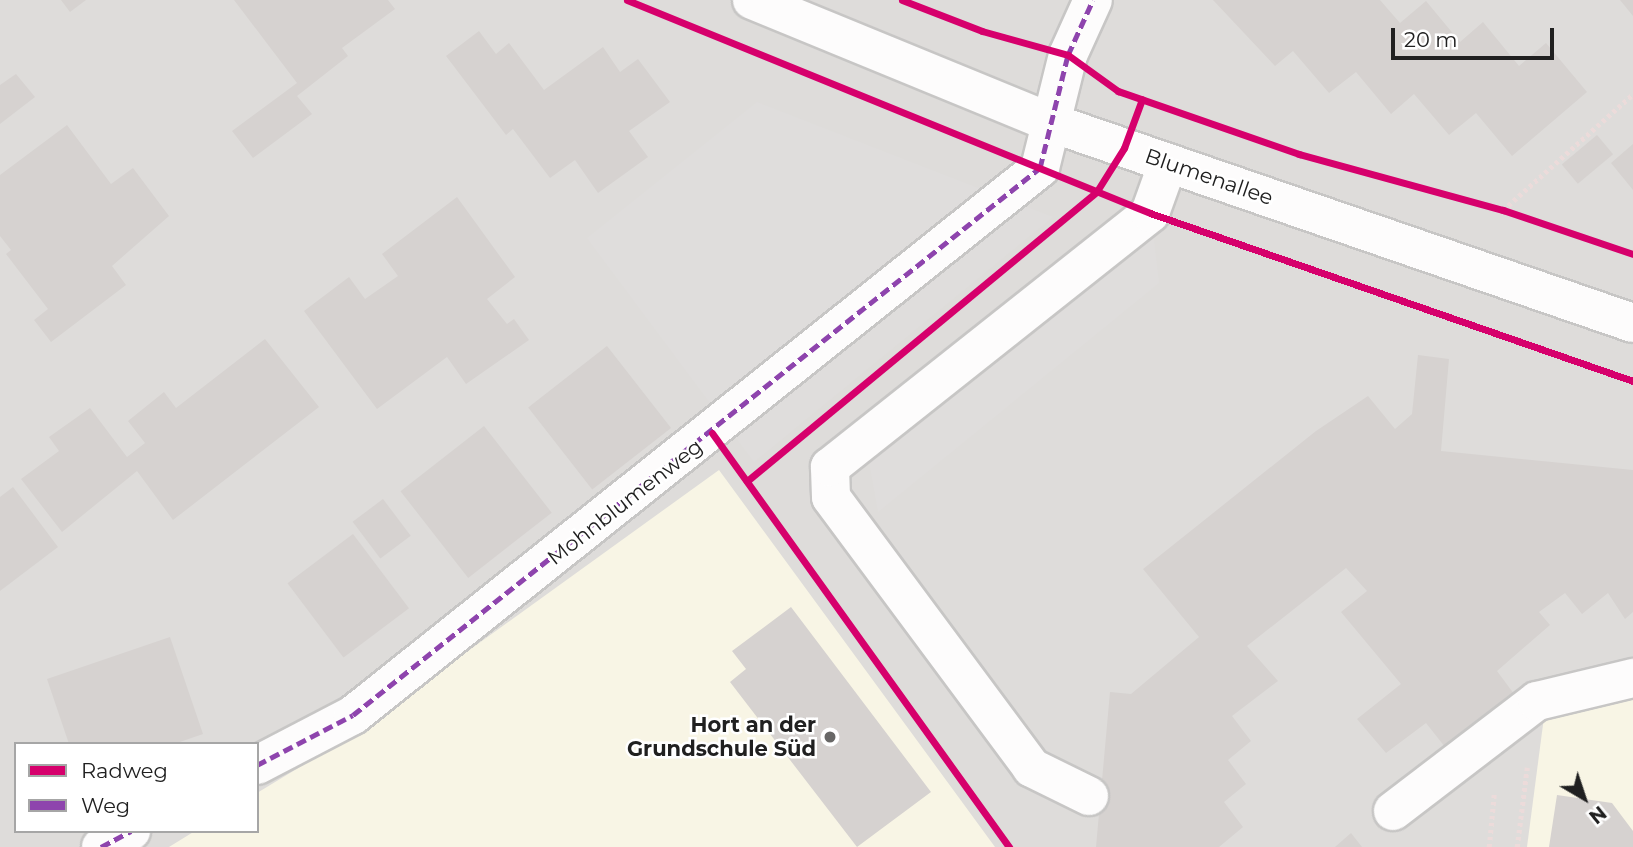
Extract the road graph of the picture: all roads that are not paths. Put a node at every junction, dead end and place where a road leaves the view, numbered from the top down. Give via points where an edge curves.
1 (752, 0) edge
2 (1093, 0) edge
3 (1052, 123) junction
4 (1168, 163) junction
5 (1633, 323) edge
6 (1633, 678) edge
7 (259, 764) edge
8 (1089, 796) dead end
9 (1393, 811) dead end
10 (127, 833) edge
11 (101, 847) edge

1 - 3 street, Blumenallee
2 - 3 street, Mohnblumenweg via 1068,55
3 - 4 street, Blumenallee
3 - 7 street, Mohnblumenweg via 1040,168 353,715
4 - 5 street, Blumenallee
4 - 8 street via 1150,213 830,467 831,496 1032,768
6 - 9 street via 1537,701
10 - 11 street

